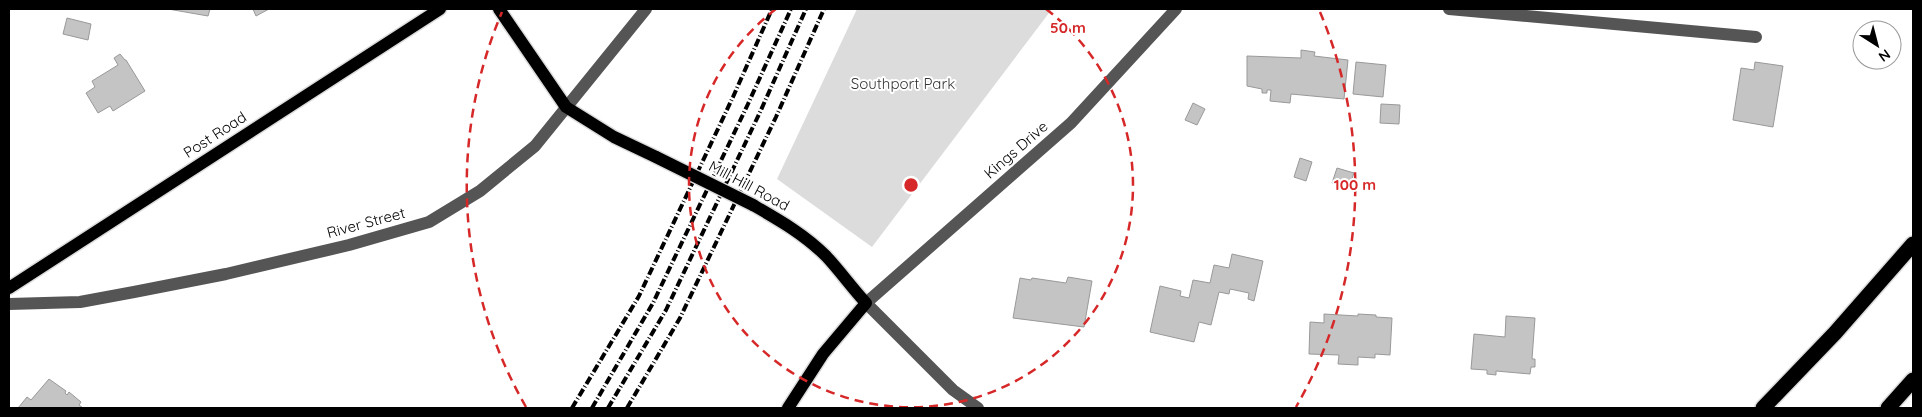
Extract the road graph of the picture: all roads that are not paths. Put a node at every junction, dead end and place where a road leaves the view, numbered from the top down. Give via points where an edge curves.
1 (440, 9) edge
2 (499, 9) edge
3 (646, 9) edge
4 (1176, 9) edge
5 (1449, 9) edge
6 (1756, 37) dead end
7 (566, 107) junction
8 (1913, 244) edge
9 (9, 288) edge
10 (866, 303) junction
11 (9, 304) edge
12 (1913, 380) edge
13 (788, 408) edge
14 (978, 408) edge
15 (1763, 408) edge
16 (1888, 408) edge

1 - 9 main road, Post Road
2 - 7 main road, Mill Hill Road
3 - 7 street, River Street
4 - 10 street, Kings Drive via 1071,123
5 - 6 street
7 - 10 main road, Mill Hill Road, bridge via 614,137 788,225 826,256
7 - 11 street, River Street via 535,146 480,191 429,222 226,274 80,302
8 - 15 highway
10 - 13 main road via 823,354
10 - 14 street, Mill Hill Road via 953,390
12 - 16 highway

